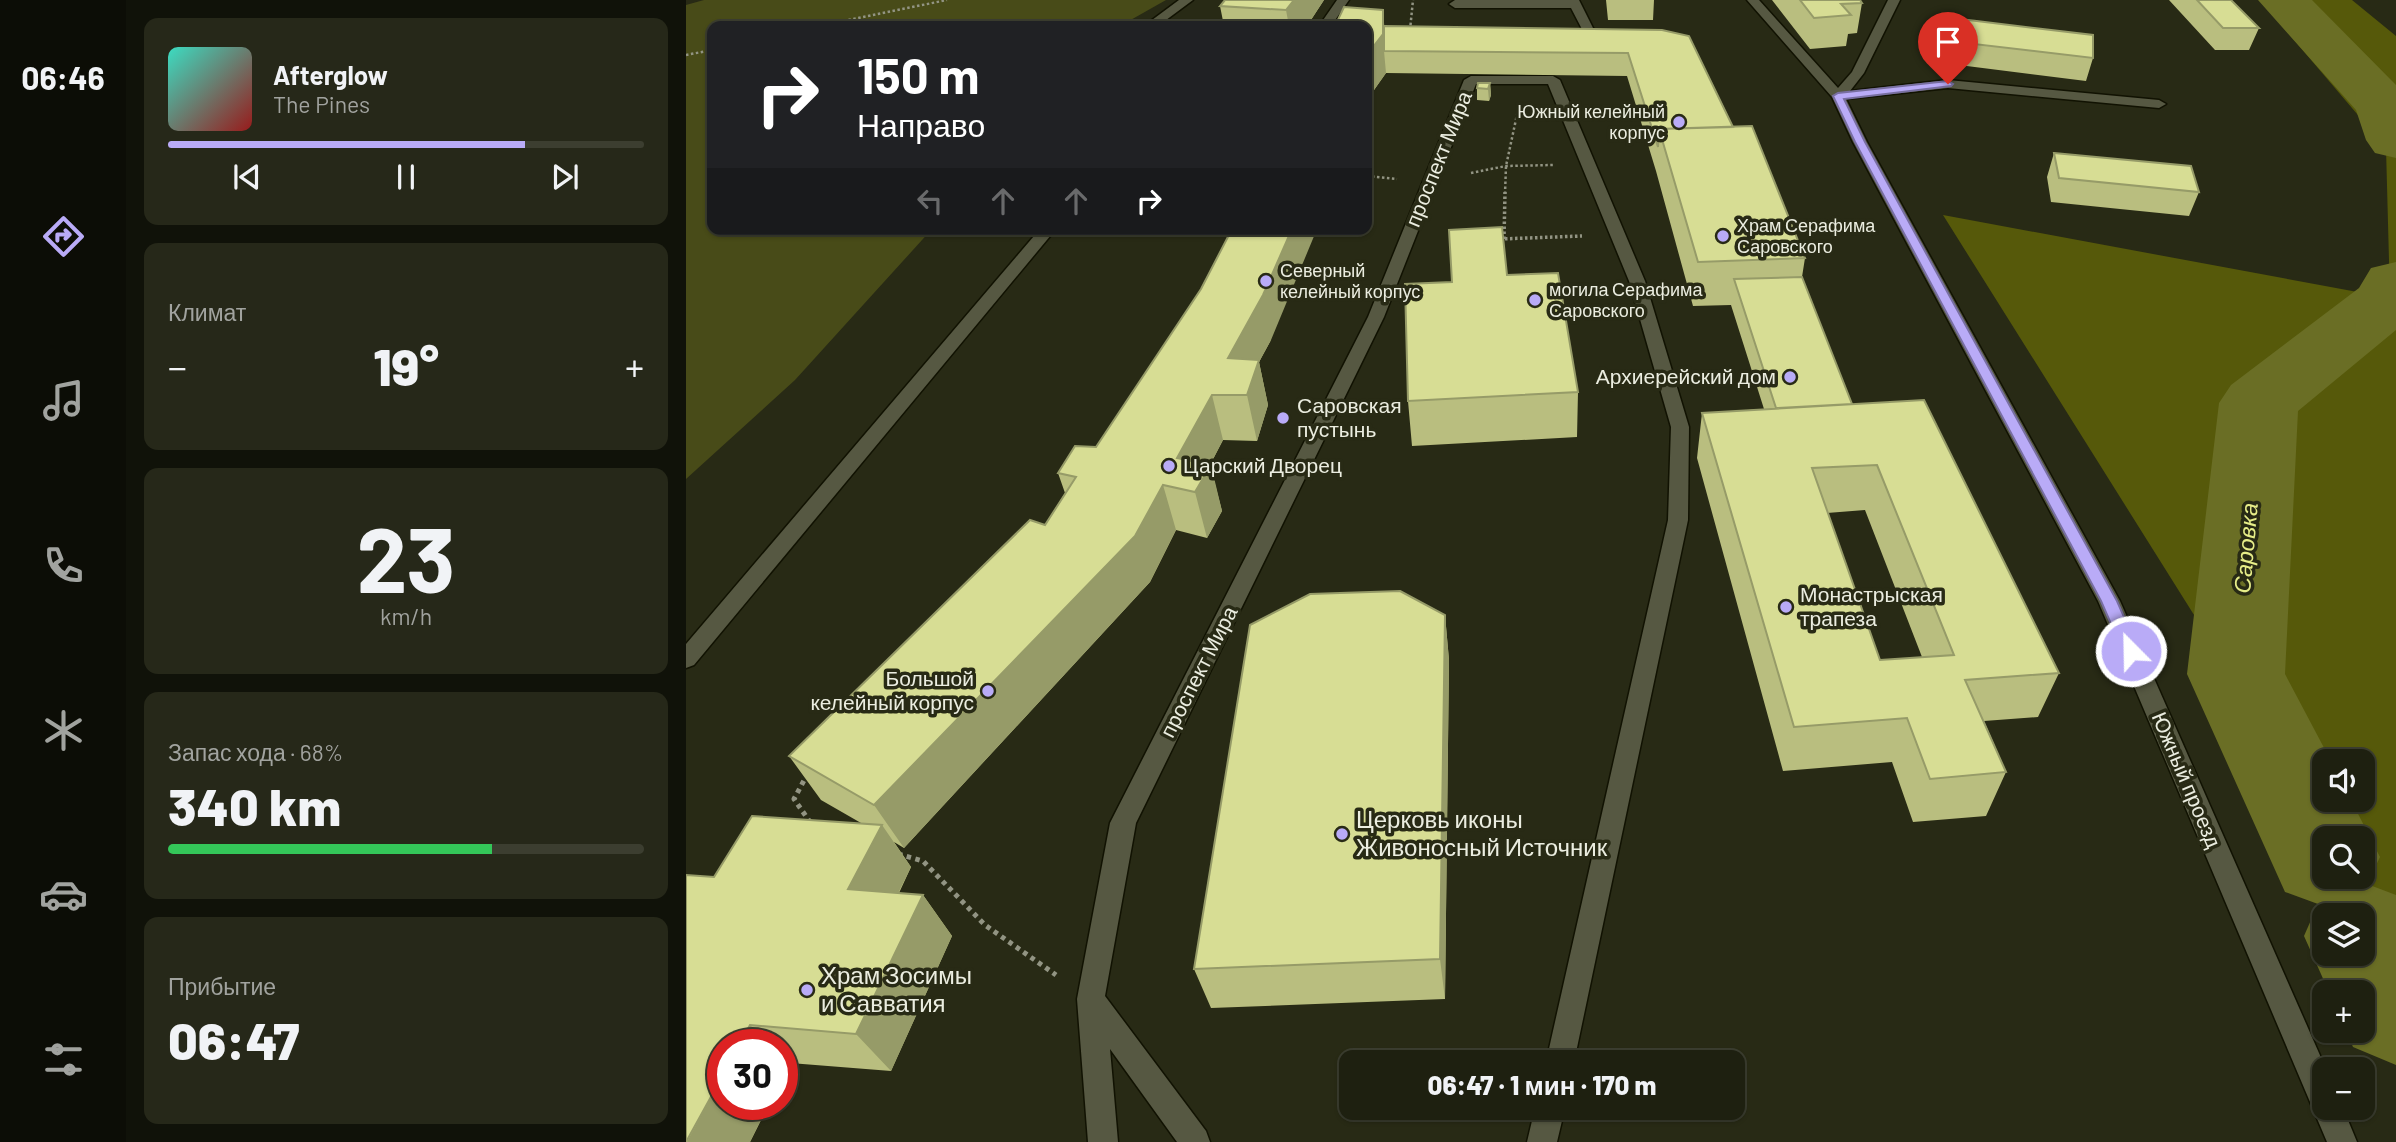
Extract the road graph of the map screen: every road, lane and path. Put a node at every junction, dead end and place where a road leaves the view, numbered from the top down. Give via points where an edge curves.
1 (947, 0) edge
2 (1187, 0) edge
3 (1343, 0) edge
4 (1413, 0) edge
5 (1753, 0) edge
6 (1894, 0) edge
7 (1456, 2) edge
8 (1574, 2) edge
9 (844, 21) edge
10 (1157, 21) edge
11 (1328, 21) edge
12 (1452, 23) dead end
13 (1410, 25) junction
14 (1402, 27) edge
15 (1588, 30) edge
16 (1410, 33) edge
17 (707, 51) edge
18 (686, 55) edge
19 (1492, 79) junction
20 (1838, 96) junction
21 (2159, 104) dead end
22 (1589, 163) junction
23 (1506, 166) junction
24 (1372, 176) edge
25 (1429, 181) junction
26 (1618, 234) junction
27 (1043, 235) edge
28 (1491, 239) edge
29 (1504, 239) junction
30 (686, 659) edge
31 (818, 764) edge
32 (816, 830) edge
33 (891, 852) dead end
34 (1091, 999) junction
35 (1563, 1050) edge
36 (2312, 1071) edge
37 (1547, 1120) edge
38 (2333, 1120) edge
39 (1103, 1142) edge
40 (1195, 1142) edge
41 (1542, 1142) edge
42 (2342, 1142) edge

1 - 9 path
2 - 10 street
3 - 11 street
4 - 13 path
5 - 20 street, Южный проезд
6 - 20 street via 1858,73
7 - 8 street
7 - 12 street
8 - 15 street
13 - 14 path
13 - 16 path
17 - 18 path
19 - 22 street, проспект Мира via 1553,80
19 - 23 path via 1523,86
19 - 25 street, проспект Мира via 1471,80
20 - 21 street via 1948,84
20 - 36 street, Южный проезд via 2109,601
22 - 23 path
22 - 26 street, проспект Мира
23 - 25 path
23 - 29 path
24 - 25 path
25 - 34 street, проспект Мира via 1376,317 1123,823
26 - 29 path
26 - 35 street, проспект Мира via 1681,427 1678,520
27 - 30 street
28 - 29 path
31 - 32 path via 808,772 794,799
33 - 34 path via 923,861 985,925
34 - 39 street, проспект Мира
34 - 40 street
37 - 41 street
38 - 42 street

